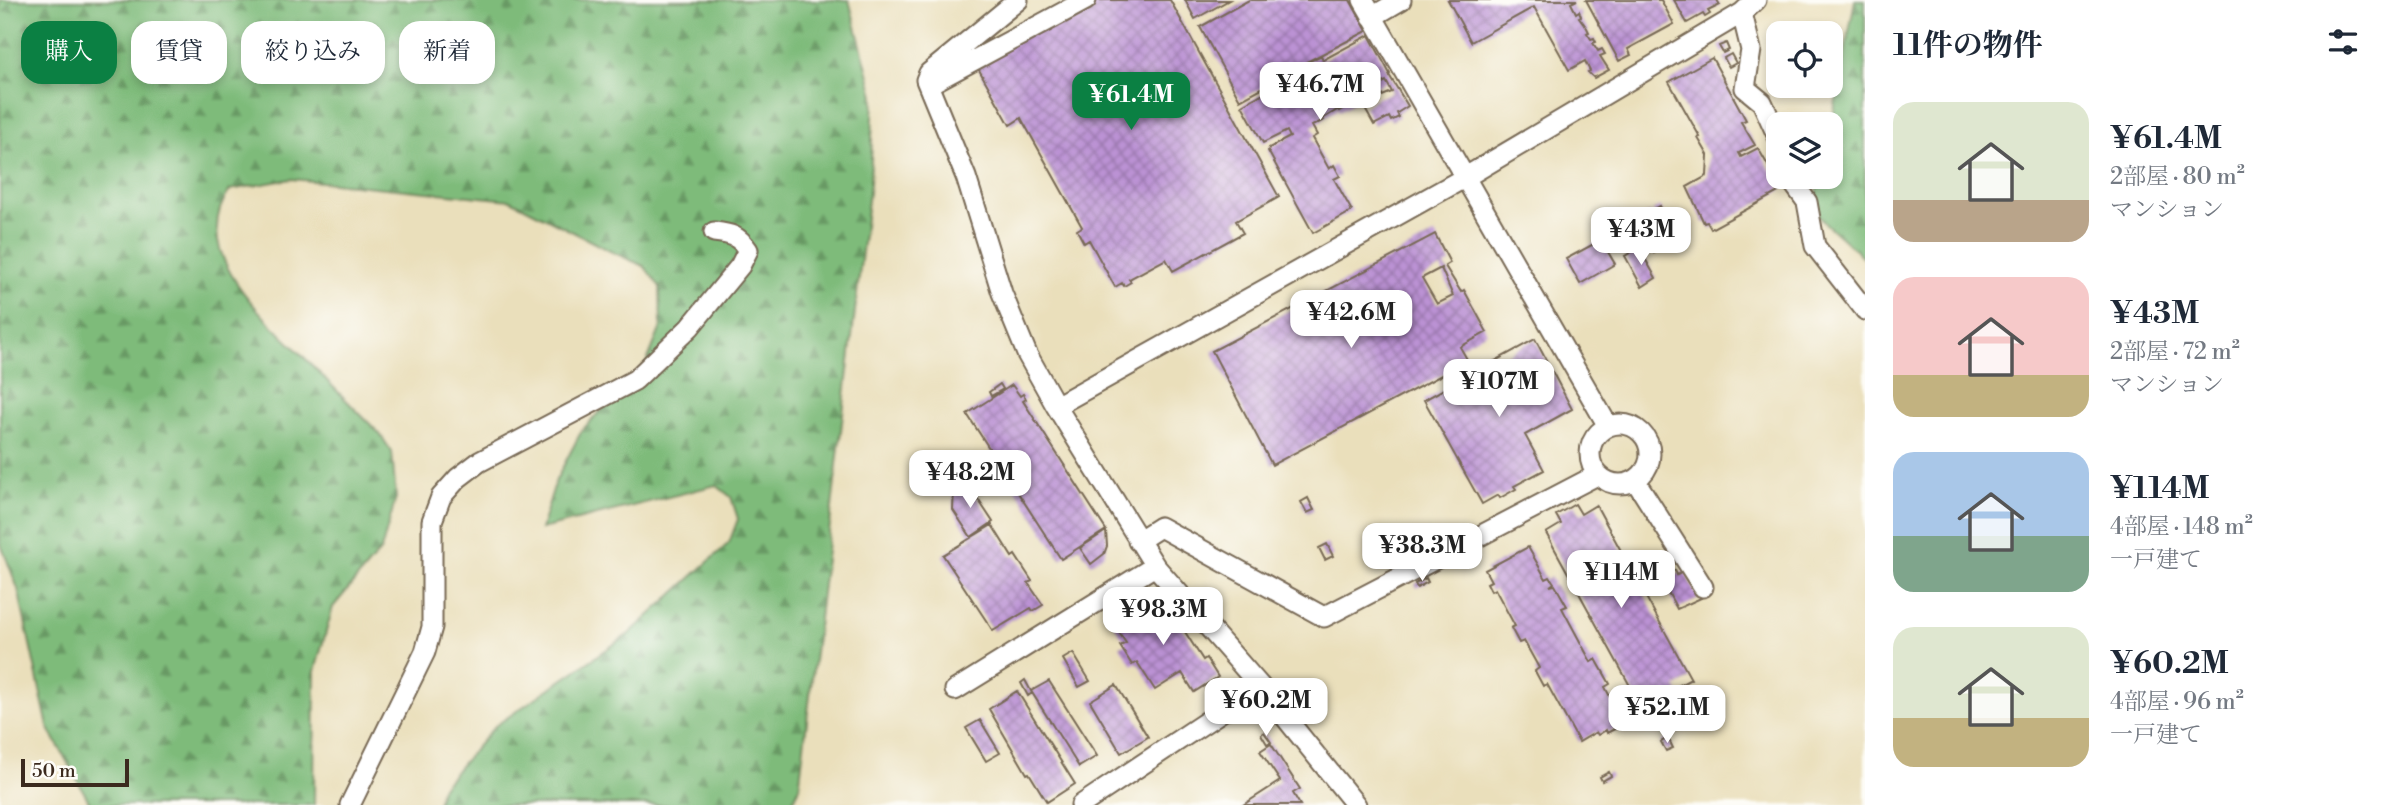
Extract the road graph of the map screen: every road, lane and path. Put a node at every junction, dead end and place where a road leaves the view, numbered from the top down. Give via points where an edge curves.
1 (1018, 0) edge
2 (1086, 0) edge
3 (1401, 0) edge
4 (1749, 7) edge
5 (1367, 9) edge
6 (927, 86) junction
7 (1767, 112) edge
8 (1464, 178) junction
9 (1798, 189) edge
10 (714, 232) dead end
11 (1865, 310) edge
12 (1056, 406) junction
13 (1608, 426) junction
14 (1597, 475) junction
15 (1636, 480) junction
16 (1138, 541) junction
17 (1155, 566) junction
18 (1703, 587) dead end
19 (1260, 686) junction
20 (955, 690) dead end
21 (350, 805) edge
22 (1081, 805) edge
23 (1356, 805) edge

1 - 6 street via 929,73
2 - 6 street
3 - 5 street
4 - 7 street via 1751,50 1745,88
4 - 8 street
5 - 8 street
6 - 12 street via 966,177 1007,306
8 - 12 street
8 - 13 street
9 - 11 street via 1807,202 1815,246
10 - 21 street via 733,234 748,250 690,327 635,380 479,462 441,497 432,520 432,627 425,652
12 - 16 street
13 - 14 street via 1599,431 1590,447 1591,466
13 - 15 street via 1637,429 1649,445 1648,465
14 - 15 street via 1619,485
14 - 16 street via 1324,617 1160,527
15 - 18 street
16 - 17 street
17 - 19 street
17 - 20 street
19 - 22 street
19 - 23 street

